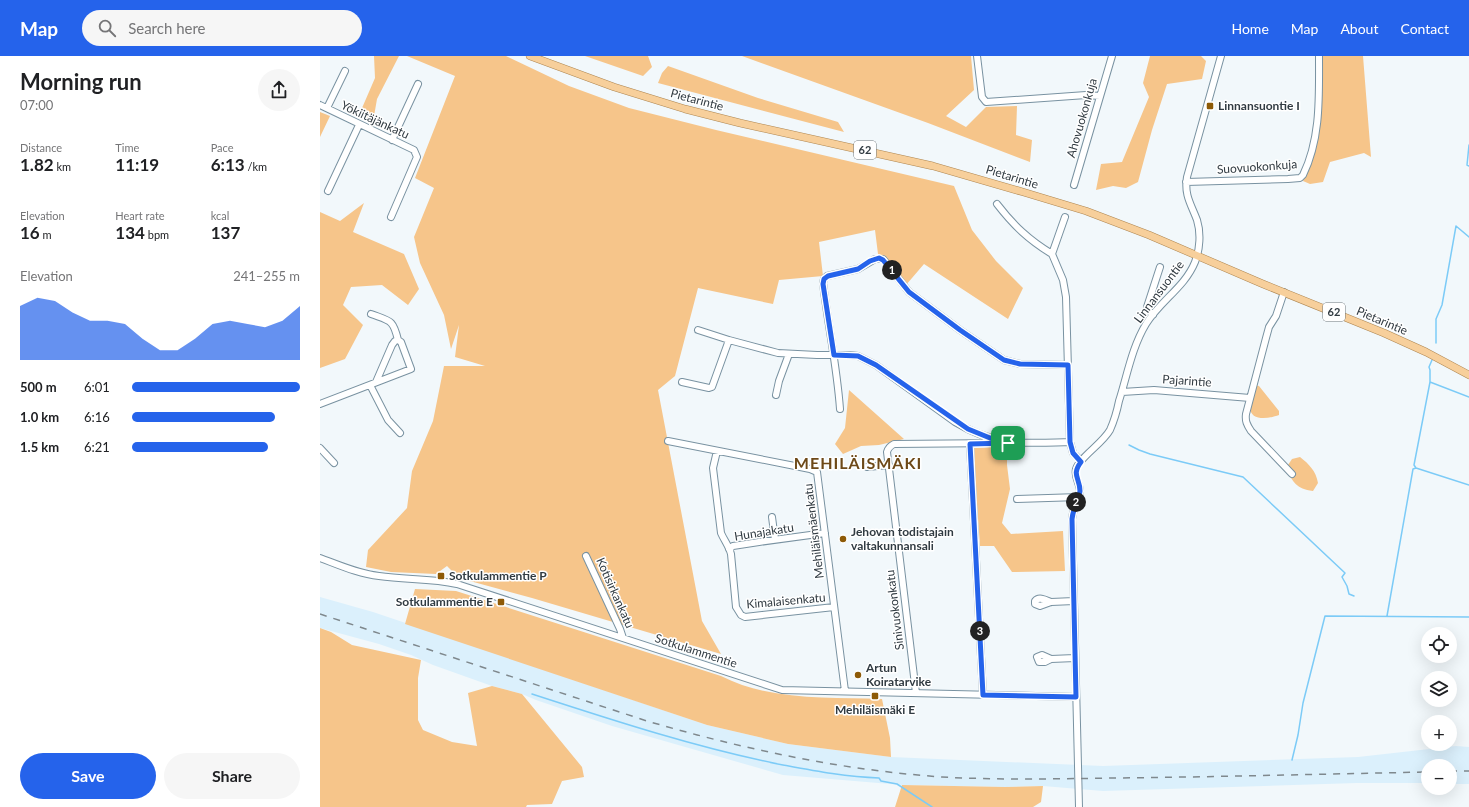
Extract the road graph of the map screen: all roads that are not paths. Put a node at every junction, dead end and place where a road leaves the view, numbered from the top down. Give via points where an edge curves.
1 (530, 56) edge
2 (977, 56) edge
3 (1112, 56) edge
4 (1222, 56) edge
5 (1319, 56) edge
6 (345, 71) dead end
7 (418, 84) dead end
8 (1100, 96) junction
9 (320, 105) edge
10 (327, 108) junction
11 (359, 125) junction
12 (392, 140) junction
13 (1186, 182) junction
14 (1074, 185) dead end
15 (328, 191) dead end
16 (997, 204) dead end
17 (390, 216) dead end
18 (1065, 217) dead end
19 (1052, 254) junction
20 (1197, 255) junction
21 (1160, 268) dead end
22 (1284, 292) junction
23 (371, 314) dead end
24 (1153, 315) junction
25 (698, 330) dead end
26 (398, 340) junction
27 (729, 340) junction
28 (789, 354) junction
29 (834, 355) junction
30 (1068, 365) junction
31 (1469, 375) edge
32 (682, 382) dead end
33 (373, 383) junction
34 (1122, 392) junction
35 (776, 395) dead end
36 (1250, 398) junction
37 (320, 404) edge
38 (840, 409) dead end
39 (400, 433) dead end
40 (668, 441) dead end
41 (1070, 442) junction
42 (1008, 443) junction
43 (970, 444) junction
44 (320, 448) edge
45 (717, 451) junction
46 (1081, 462) junction
47 (334, 463) dead end
48 (889, 465) junction
49 (868, 468) dead end
50 (1292, 474) dead end
51 (1079, 497) junction
52 (1017, 499) dead end
53 (772, 517) dead end
54 (825, 533) junction
55 (775, 540) junction
56 (729, 548) junction
57 (586, 556) dead end
58 (320, 558) edge
59 (1074, 601) junction
60 (1051, 602) dead end
61 (834, 607) junction
62 (623, 638) junction
63 (1075, 658) junction
64 (1051, 659) dead end
65 (846, 691) junction
66 (916, 693) junction
67 (983, 695) junction
68 (1076, 697) junction
69 (1079, 807) edge

1 - 20 main road, Pietarintie / 62 via 614,87 685,109 933,166 1024,192 1118,222
2 - 8 street via 982,97 990,102
3 - 8 street, Ahovuokonkuja
4 - 13 street, Linnansuontie
5 - 13 street, Suovuokonkuja via 1316,130 1300,178
6 - 10 street
7 - 12 street
8 - 14 street, Ahovuokonkuja
9 - 10 street, Yökiitäjänkatu
10 - 11 street, Yökiitäjänkatu
11 - 12 street, Yökiitäjänkatu
11 - 15 street
12 - 17 street, Yökiitäjänkatu via 414,150 417,157
13 - 20 street, Linnansuontie via 1187,195 1199,230
16 - 19 street via 1023,234
18 - 19 street
19 - 30 street via 1065,288
20 - 22 main road, Pietarintie / 62
20 - 24 street, Linnansuontie via 1182,283
21 - 24 street via 1147,307
22 - 31 main road, Pietarintie / 62 via 1384,333
22 - 36 street via 1268,332
23 - 26 street via 392,323
24 - 34 street, Linnansuontie via 1138,341
25 - 27 street
26 - 33 street via 392,345
26 - 33 street via 411,369
27 - 28 street
27 - 32 street via 712,387
28 - 29 street
28 - 35 street
29 - 30 street via 824,279 858,269 879,258 909,292 1004,360 1020,364
29 - 38 street
29 - 42 street via 858,356 876,365 968,429
30 - 41 street
33 - 37 street
33 - 39 street via 388,420
34 - 36 street, Pajarintie via 1154,390
34 - 46 street, Linnansuontie via 1110,430
36 - 50 street via 1246,414 1247,424
40 - 45 street, Mehiläismäenkatu
41 - 42 street
41 - 46 street via 1073,453
42 - 43 street
43 - 48 street, Sinivuokonkatu via 894,444 887,452
43 - 67 street
44 - 47 street
45 - 54 street, Mehiläismäenkatu via 817,472
45 - 56 street, Kimalaisenkatu via 713,468 720,525 724,542
46 - 51 street via 1076,472
48 - 49 street
48 - 66 street, Sinivuokonkatu
51 - 52 street
51 - 59 street via 1072,519
53 - 55 street
54 - 55 street, Hunajakatu
54 - 61 street, Mehiläismäenkatu
55 - 56 street, Hunajakatu
56 - 61 street, Kimalaisenkatu via 736,607 741,615 745,617
57 - 62 street, Kotisirkankatu
58 - 62 street, Sotkulammentie via 372,575 436,579 457,584
59 - 60 street
59 - 63 street
61 - 65 street, Mehiläismäenkatu
62 - 65 street, Sotkulammentie via 782,690
63 - 64 street
63 - 68 street
65 - 66 street, Sotkulammentie
66 - 67 street, Sotkulammentie
67 - 68 street, Sotkulammentie
68 - 69 street

